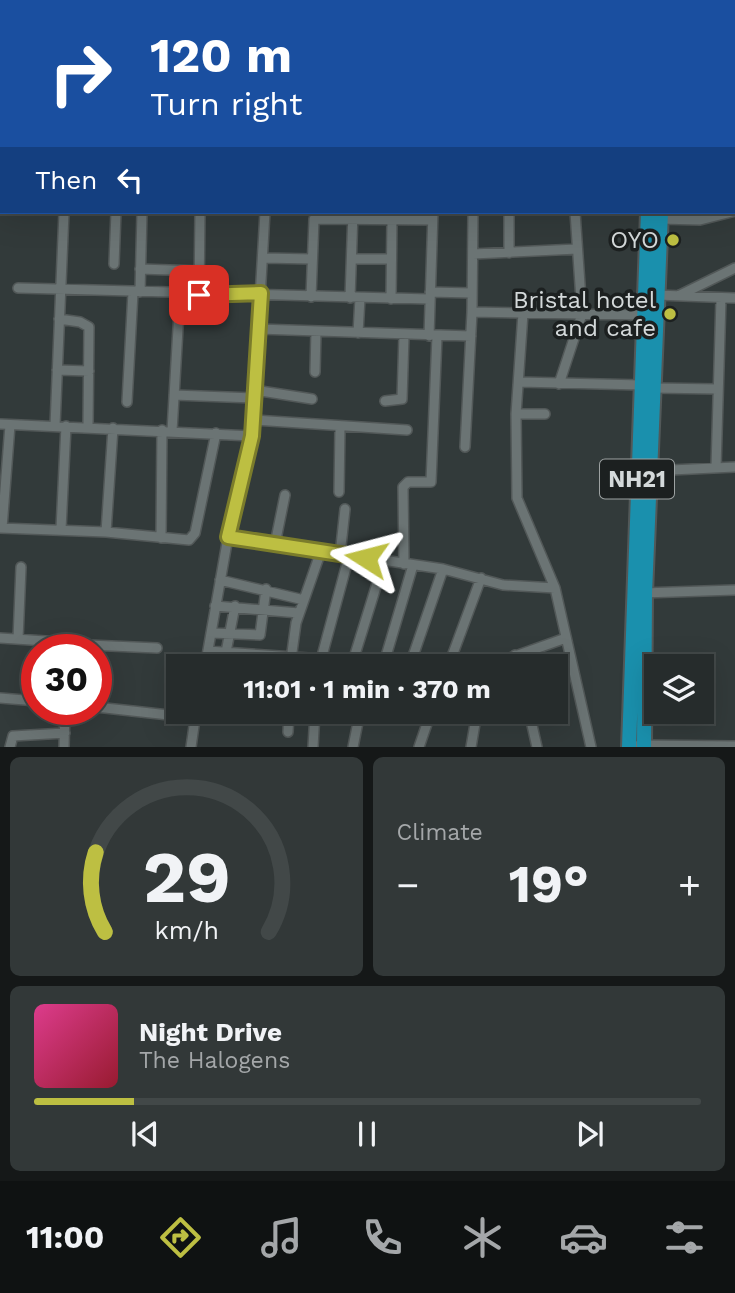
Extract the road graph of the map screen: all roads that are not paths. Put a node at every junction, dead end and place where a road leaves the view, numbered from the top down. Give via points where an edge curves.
1 (64, 214) edge
2 (116, 214) edge
3 (142, 214) edge
4 (200, 214) edge
5 (265, 214) edge
6 (473, 214) edge
7 (509, 214) edge
8 (575, 214) edge
9 (656, 214) edge
10 (723, 214) edge
11 (353, 216) edge
12 (432, 216) edge
13 (392, 219) junction
14 (578, 249) junction
15 (509, 253) junction
16 (473, 254) junction
17 (264, 258) junction
18 (312, 259) junction
19 (352, 259) junction
20 (391, 259) junction
21 (114, 264) dead end
22 (735, 268) edge
23 (140, 269) junction
24 (200, 271) junction
25 (18, 288) dead end
26 (61, 289) junction
27 (136, 292) junction
28 (261, 293) junction
29 (472, 293) junction
30 (180, 294) junction
31 (199, 295) junction
32 (657, 295) junction
33 (430, 296) junction
34 (679, 296) junction
35 (311, 297) junction
36 (355, 298) junction
37 (721, 298) junction
38 (735, 298) edge
39 (391, 299) junction
40 (472, 312) junction
41 (523, 313) junction
42 (582, 314) junction
43 (643, 315) junction
44 (60, 319) junction
45 (258, 329) junction
46 (316, 331) junction
47 (358, 332) junction
48 (404, 335) junction
49 (433, 336) junction
50 (471, 336) junction
51 (57, 370) junction
52 (89, 371) junction
53 (316, 372) dead end
54 (520, 382) junction
55 (559, 384) junction
56 (647, 387) junction
57 (718, 389) junction
58 (254, 394) junction
59 (174, 395) junction
60 (312, 399) dead end
61 (385, 401) dead end
62 (127, 402) dead end
63 (516, 414) junction
64 (545, 414) dead end
65 (254, 420) junction
66 (5, 424) edge
67 (55, 426) junction
68 (66, 426) junction
69 (88, 427) junction
70 (340, 427) junction
71 (113, 428) junction
72 (167, 430) junction
73 (407, 430) dead end
74 (216, 433) junction
75 (252, 436) junction
76 (465, 447) dead end
77 (735, 467) edge
78 (716, 468) junction
79 (650, 471) junction
80 (339, 492) dead end
81 (285, 495) dead end
82 (345, 509) dead end
83 (1, 528) edge
84 (61, 529) junction
85 (107, 532) junction
86 (228, 537) junction
87 (161, 538) junction
88 (275, 544) junction
89 (321, 551) junction
90 (345, 555) junction
91 (384, 561) junction
92 (409, 564) junction
93 (21, 567) dead end
94 (443, 569) junction
95 (481, 578) junction
96 (220, 580) junction
97 (555, 588) junction
98 (266, 589) junction
99 (735, 590) edge
100 (639, 593) junction
101 (304, 600) junction
102 (215, 606) junction
103 (235, 606) junction
104 (264, 610) junction
105 (299, 613) junction
106 (211, 633) junction
107 (229, 634) junction
108 (0, 638) edge
109 (566, 638) junction
110 (18, 639) junction
111 (21, 639) edge
112 (112, 648) edge
113 (157, 648) dead end
114 (208, 651) junction
115 (226, 652) junction
116 (207, 654) edge
117 (239, 654) edge
118 (291, 654) edge
119 (322, 654) edge
120 (355, 654) edge
121 (386, 654) edge
122 (414, 654) edge
123 (453, 654) edge
124 (518, 654) edge
125 (0, 698) edge
126 (21, 700) edge
127 (112, 709) edge
128 (166, 715) edge
129 (194, 724) edge
130 (288, 724) edge
131 (314, 724) edge
132 (358, 724) edge
133 (428, 724) edge
134 (475, 724) edge
135 (532, 724) edge
136 (65, 725) edge
137 (288, 732) dead end
138 (65, 733) junction
139 (637, 746) edge
140 (735, 746) edge
141 (10, 747) edge
142 (64, 747) edge
143 (191, 747) edge
144 (313, 747) edge
145 (353, 747) edge
146 (419, 747) edge
147 (471, 747) edge
148 (537, 747) edge
149 (591, 747) edge
150 (716, 747) edge

1 - 26 street
2 - 21 street
3 - 23 street
4 - 24 street
5 - 17 street
6 - 16 street
7 - 15 street
8 - 14 street
9 - 10 street via 700,220
9 - 32 highway, NH21
9 - 43 highway, NH21
11 - 13 street
11 - 18 street via 313,220
11 - 19 street
12 - 13 street
12 - 33 street
13 - 20 street
14 - 15 street
14 - 42 street
15 - 16 street
16 - 29 street
17 - 18 street
17 - 28 street
18 - 35 street
19 - 20 street
19 - 36 street
20 - 39 street
22 - 34 street
23 - 24 street
23 - 27 street
24 - 31 street
25 - 26 street
26 - 27 street
26 - 44 street
27 - 30 street
27 - 62 street
28 - 31 street
28 - 35 street
28 - 45 street
29 - 33 street
29 - 40 street
30 - 31 street
30 - 59 street
32 - 34 street
32 - 56 highway, NH21
33 - 39 street
33 - 49 street
34 - 37 street
35 - 36 street
36 - 39 street
36 - 47 street
37 - 38 street
37 - 57 street
40 - 41 street
40 - 50 street
41 - 42 street
41 - 54 street
42 - 43 street
42 - 55 street
43 - 56 highway, NH21
44 - 51 street
44 - 52 street via 89,325
45 - 46 street
45 - 58 street
46 - 47 street
46 - 53 street
47 - 48 street
48 - 49 street
48 - 61 street via 402,399
49 - 50 street
49 - 92 street via 432,482 408,482 403,487
50 - 76 street
51 - 52 street
51 - 67 street
52 - 69 street
54 - 55 street
54 - 63 street
55 - 56 street
56 - 57 street
56 - 79 highway, NH21
56 - 100 highway, NH21
57 - 78 street
58 - 59 street
58 - 60 street
58 - 65 street
59 - 72 street
63 - 64 street
63 - 97 street via 517,498
65 - 70 street
65 - 75 street
66 - 67 street
66 - 83 street
67 - 68 street
68 - 69 street
68 - 84 street
69 - 71 street
70 - 73 street
70 - 80 street
71 - 72 street
71 - 85 street
72 - 74 street
72 - 87 street
74 - 75 street
74 - 87 street via 195,533 189,540
75 - 86 street
77 - 78 street
78 - 79 street
79 - 100 highway, NH21
81 - 88 street
82 - 90 street
83 - 84 street
84 - 85 street
85 - 87 street
86 - 88 street
86 - 96 street
88 - 89 street
89 - 90 street
89 - 101 street
90 - 91 street
90 - 119 street
91 - 92 street
91 - 120 street
92 - 94 street
92 - 121 street
93 - 110 street
94 - 95 street
94 - 122 street
95 - 97 street via 503,585
95 - 123 street
96 - 98 street
96 - 102 street
97 - 109 street
98 - 101 street
98 - 104 street
99 - 100 street
100 - 139 highway, NH21
101 - 105 street
102 - 103 street
102 - 106 street
103 - 104 street
103 - 107 street
104 - 105 street
104 - 107 street via 260,635
105 - 118 street
106 - 107 street
106 - 114 street
107 - 115 street
108 - 110 street
109 - 124 street
109 - 149 street
110 - 111 street
112 - 113 street
114 - 115 street
114 - 116 street
115 - 117 street
125 - 126 street
127 - 128 street
129 - 143 street
130 - 137 street
131 - 144 street
132 - 145 street
133 - 146 street
134 - 147 street
135 - 148 street
136 - 138 street
138 - 141 street via 13,736
138 - 142 street
139 - 150 street
140 - 150 street

